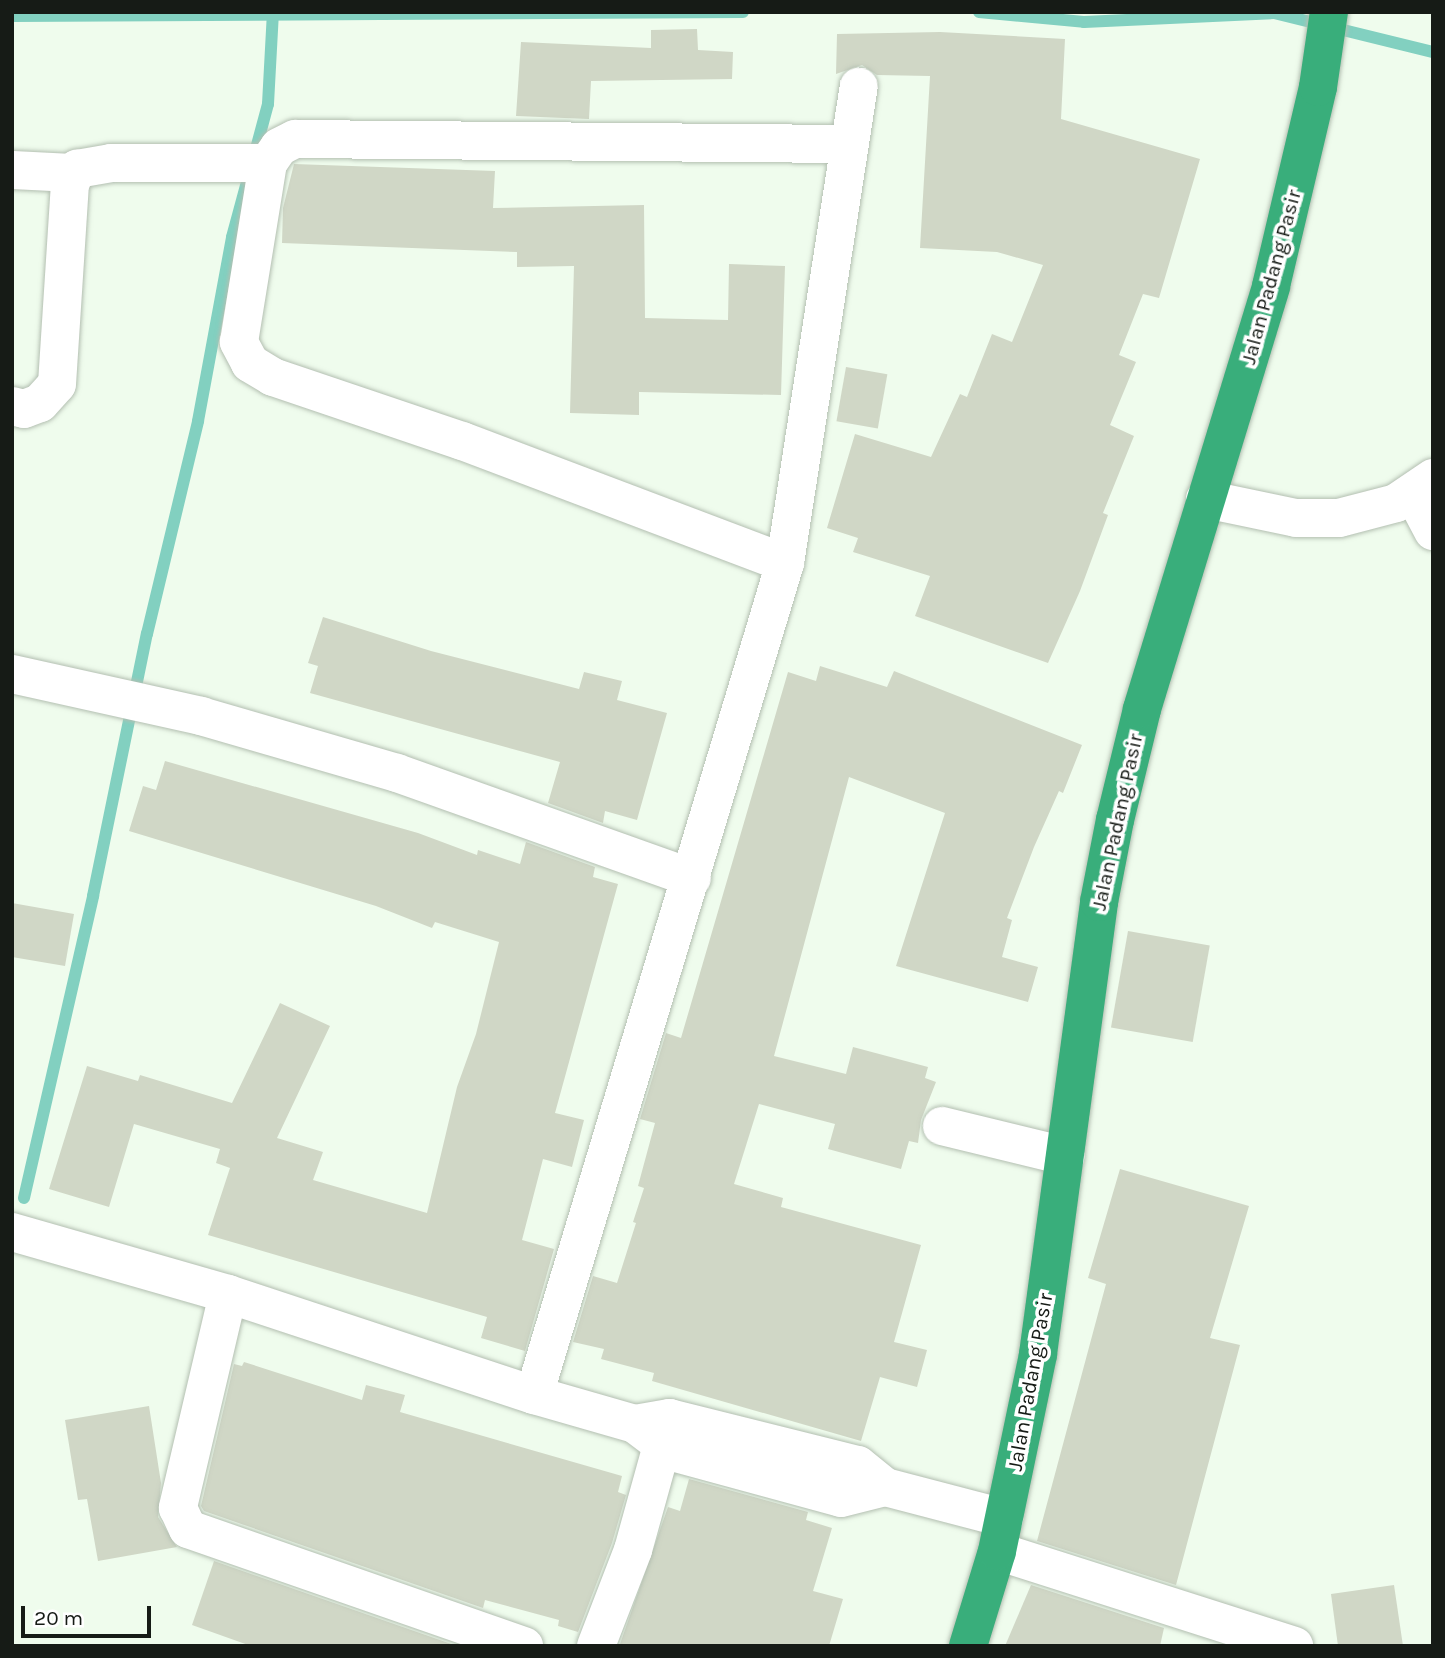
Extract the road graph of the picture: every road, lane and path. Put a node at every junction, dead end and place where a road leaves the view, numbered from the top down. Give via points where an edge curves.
1 (1329, 12) edge
2 (859, 87) dead end
3 (849, 144) junction
4 (250, 163) junction
5 (12, 170) edge
6 (73, 173) junction
7 (12, 406) edge
8 (1414, 491) edge
9 (1205, 499) junction
10 (1433, 531) edge
11 (785, 563) junction
12 (12, 674) edge
13 (692, 878) junction
14 (943, 1126) dead end
15 (1065, 1156) junction
16 (12, 1232) edge
17 (228, 1294) junction
18 (534, 1395) junction
19 (655, 1430) junction
20 (1001, 1534) junction
21 (524, 1646) edge
22 (596, 1646) edge
23 (968, 1646) edge
24 (1294, 1646) edge

1 - 9 highway, Jalan Padang Pasir via 1318,87 1271,286
2 - 3 street
3 - 4 street via 307,138
3 - 11 street
4 - 6 street via 94,163
4 - 11 street via 239,342 250,363 273,377 462,440
5 - 6 street
6 - 7 street via 57,384 40,403 24,409
8 - 9 street via 1339,518 1296,518
8 - 10 street
9 - 15 highway, Jalan Padang Pasir via 1142,709 1108,855
11 - 13 street
12 - 13 street via 154,705 397,773
13 - 18 street
14 - 15 street
15 - 20 highway, Jalan Padang Pasir via 1038,1354
16 - 17 street
17 - 18 street
17 - 21 street via 178,1508 188,1529
18 - 19 street
19 - 20 street via 858,1465 885,1487
19 - 22 street via 633,1550
20 - 23 highway, Jalan Padang Pasir
20 - 24 street

